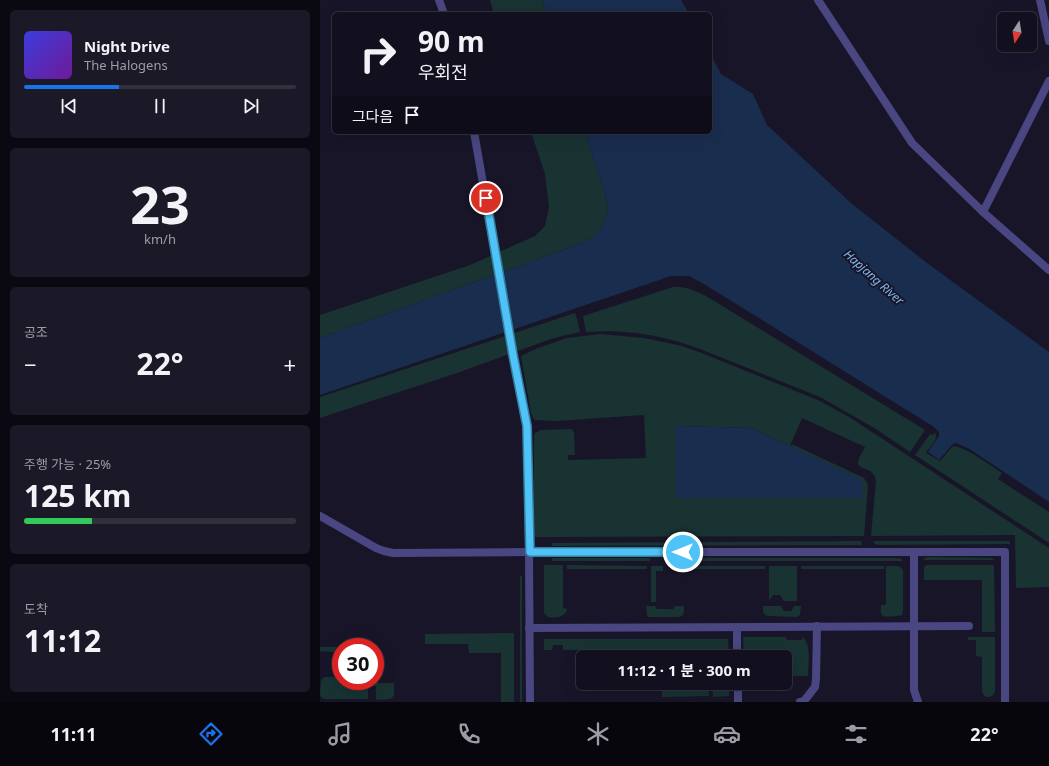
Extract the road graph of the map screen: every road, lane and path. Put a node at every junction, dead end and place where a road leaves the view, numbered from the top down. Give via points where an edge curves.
1 (439, 0) edge
2 (818, 0) edge
3 (1040, 0) edge
4 (443, 12) edge
5 (1049, 41) edge
6 (1049, 81) edge
7 (474, 134) edge
8 (983, 212) junction
9 (1049, 270) edge
10 (320, 516) edge
11 (530, 552) junction
12 (914, 552) junction
13 (817, 626) junction
14 (914, 626) junction
15 (969, 626) dead end
16 (737, 627) junction
17 (530, 628) junction
18 (737, 650) edge
19 (738, 690) edge
20 (530, 702) edge
21 (738, 702) edge
22 (800, 702) edge
23 (918, 702) edge
24 (1005, 702) edge

1 - 4 street
2 - 8 street via 912,143
3 - 5 street
6 - 8 street
7 - 11 street via 527,426
8 - 9 street
10 - 11 street via 376,548 393,553
11 - 12 street
11 - 17 street
12 - 14 street
12 - 24 street via 1005,552
13 - 14 street
13 - 16 street
13 - 22 street via 815,687 804,701
14 - 15 street
14 - 23 street via 914,690
16 - 17 street
16 - 18 street
17 - 20 street
19 - 21 street

